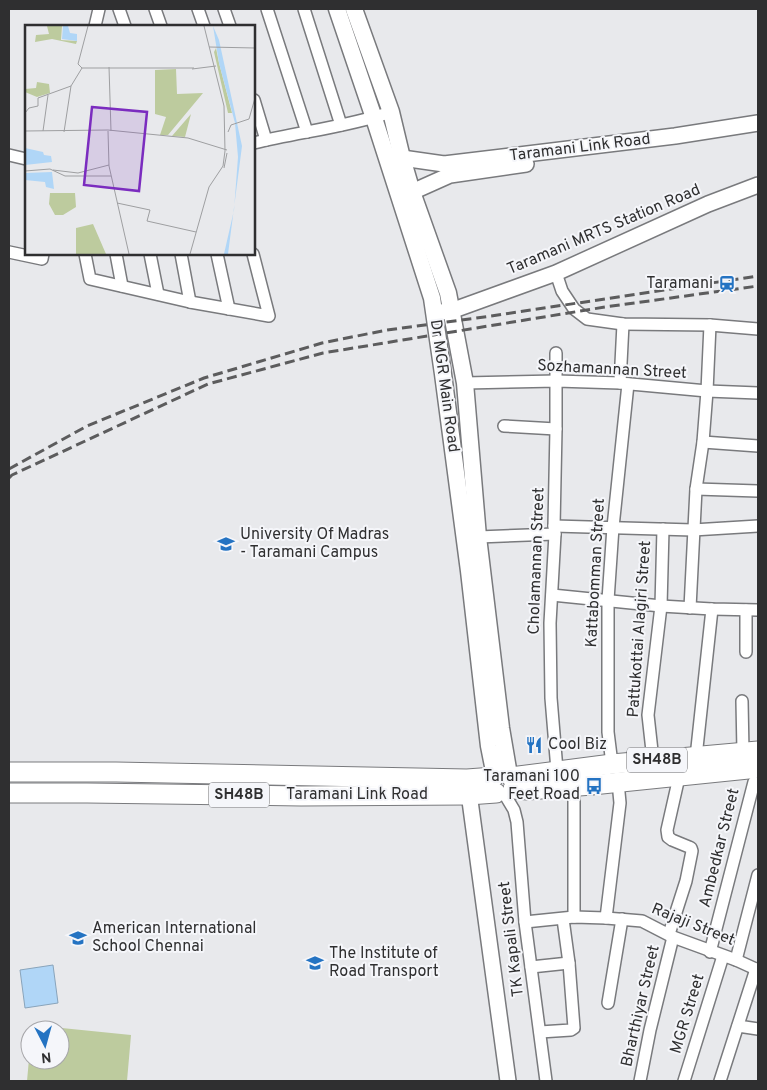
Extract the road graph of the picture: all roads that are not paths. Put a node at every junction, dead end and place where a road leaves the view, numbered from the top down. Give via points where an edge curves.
1 (99, 9) edge
2 (119, 9) edge
3 (155, 9) edge
4 (198, 9) edge
5 (224, 9) edge
6 (267, 9) edge
7 (304, 9) edge
8 (337, 9) edge
9 (354, 9) edge
10 (95, 25) edge
11 (125, 25) edge
12 (161, 25) edge
13 (204, 25) edge
14 (230, 25) edge
15 (255, 103) edge
16 (391, 112) junction
17 (374, 118) junction
18 (758, 123) edge
19 (341, 125) junction
20 (307, 132) junction
21 (758, 133) edge
22 (266, 140) junction
23 (255, 143) edge
24 (9, 155) edge
25 (402, 158) junction
26 (25, 159) edge
27 (758, 185) edge
28 (412, 192) junction
29 (9, 252) edge
30 (43, 255) edge
31 (85, 255) edge
32 (116, 255) edge
33 (150, 255) edge
34 (181, 255) edge
35 (217, 255) edge
36 (253, 255) edge
37 (556, 273) junction
38 (122, 286) junction
39 (158, 294) junction
40 (190, 302) junction
41 (229, 308) junction
42 (452, 310) junction
43 (434, 312) junction
44 (623, 324) junction
45 (710, 325) junction
46 (758, 329) edge
47 (556, 353) dead end
48 (557, 381) junction
49 (465, 383) junction
50 (624, 384) junction
51 (707, 391) junction
52 (758, 393) edge
53 (504, 426) dead end
54 (556, 429) junction
55 (702, 442) junction
56 (758, 446) edge
57 (696, 489) junction
58 (758, 491) edge
59 (758, 526) edge
60 (613, 527) junction
61 (663, 529) junction
62 (555, 530) junction
63 (693, 530) junction
64 (478, 536) junction
65 (552, 595) junction
66 (608, 600) junction
67 (661, 606) junction
68 (690, 608) junction
69 (712, 610) junction
70 (746, 610) junction
71 (758, 610) edge
72 (746, 652) dead end
73 (742, 701) dead end
74 (751, 752) edge
75 (696, 757) junction
76 (653, 760) junction
77 (612, 764) junction
78 (557, 770) junction
79 (9, 772) edge
80 (679, 777) junction
81 (757, 778) edge
82 (618, 782) junction
83 (503, 783) junction
84 (574, 786) junction
85 (468, 787) junction
86 (9, 794) edge
87 (758, 874) edge
88 (569, 918) junction
89 (606, 918) junction
90 (622, 919) junction
91 (525, 922) junction
92 (671, 936) junction
93 (710, 952) junction
94 (723, 956) junction
95 (736, 960) junction
96 (570, 963) junction
97 (531, 967) junction
98 (757, 969) edge
99 (608, 1003) dead end
100 (738, 1026) junction
101 (758, 1030) edge
102 (540, 1032) junction
103 (508, 1081) edge
104 (546, 1081) edge
105 (640, 1081) edge
106 (684, 1081) edge
107 (720, 1081) edge

1 - 10 street
2 - 11 street
3 - 12 street
4 - 13 street
5 - 14 street
6 - 20 street
7 - 19 street
8 - 17 main road, Dr MGR Main Road
9 - 16 main road, Dr MGR Main Road
15 - 22 street
16 - 17 street
16 - 25 main road, Dr MGR Main Road
17 - 19 street
17 - 43 main road, Dr MGR Main Road
18 - 25 street, Taramani Link Road via 444,164
19 - 20 street
20 - 22 street
21 - 28 street, Taramani Link Road via 450,175
22 - 23 street
24 - 26 street
25 - 28 main road, Dr MGR Main Road
27 - 37 street, Taramani MRTS Station Road via 708,204
28 - 42 main road, Dr MGR Main Road
29 - 30 street via 42,259
31 - 38 street via 90,279
32 - 38 street
33 - 39 street
34 - 40 street
35 - 41 street
36 - 41 street via 269,316
37 - 42 street, Taramani MRTS Station Road
37 - 44 street via 574,309 587,319
38 - 39 street
39 - 40 street
40 - 41 street
42 - 43 street, Taramani MRTS Station Road
42 - 49 main road, Dr MGR Main Road
43 - 83 main road, Dr MGR Main Road via 489,746
44 - 45 street
44 - 50 street, Kattabomman Street
45 - 46 street
45 - 51 street
47 - 48 street, Cholamannan Street
48 - 49 street, Sozhamannan Street
48 - 50 street, Sozhamannan Street
48 - 54 street, Cholamannan Street
49 - 64 main road, Dr MGR Main Road
50 - 51 street, Sozhamannan Street
50 - 60 street, Kattabomman Street
51 - 52 street, Sozhamannan Street
51 - 55 street
53 - 54 street
54 - 62 street, Cholamannan Street
55 - 56 street
55 - 57 street
57 - 58 street
57 - 63 street
59 - 63 street
60 - 61 street
60 - 62 street
60 - 66 street, Kattabomman Street
61 - 63 street
61 - 67 street, Pattukottai Alagiri Street
62 - 64 street
62 - 65 street, Cholamannan Street
63 - 68 street
64 - 83 main road, Dr MGR Main Road via 501,728
65 - 66 street
65 - 78 street, Cholamannan Street via 551,698
66 - 67 street
66 - 77 street, Kattabomman Street via 608,732
67 - 68 street
67 - 76 street, Pattukottai Alagiri Street via 648,716
68 - 69 street
69 - 70 street
69 - 75 street
70 - 71 street
70 - 72 street
73 - 74 street
74 - 75 main road, SH48B
75 - 76 main road, SH48B
76 - 77 main road, SH48B
77 - 78 main road, SH48B
78 - 83 main road
79 - 85 main road, Taramani Link Road / SH48B via 116,772
80 - 81 main road, SH48B via 732,772
80 - 82 main road, SH48B
80 - 92 street, Bharthiyar Street via 668,837 692,848 692,853
81 - 93 street, Ambedkar Street
82 - 84 main road, SH48B
82 - 89 street via 620,803
83 - 84 main road via 528,790
83 - 85 main road, Taramani Link Road / SH48B
83 - 91 street, TK Kapali Street via 516,822
84 - 88 street
85 - 86 main road, Taramani Link Road / SH48B via 300,796
85 - 103 street
87 - 95 street
88 - 89 street, Rajaji Street
88 - 91 street, Rajaji Street
88 - 96 street
89 - 90 street, Rajaji Street
90 - 92 street, Rajaji Street via 642,921
90 - 99 street
91 - 97 street, TK Kapali Street
92 - 93 street, Rajaji Street
92 - 105 street, Bharthiyar Street
93 - 94 street, Rajaji Street
94 - 95 street, Rajaji Street
94 - 106 street, MGR Street
95 - 98 street, Rajaji Street
96 - 97 street
96 - 102 street via 574,1028
97 - 102 street, TK Kapali Street
98 - 100 street
100 - 101 street
100 - 107 street
102 - 104 street, TK Kapali Street

